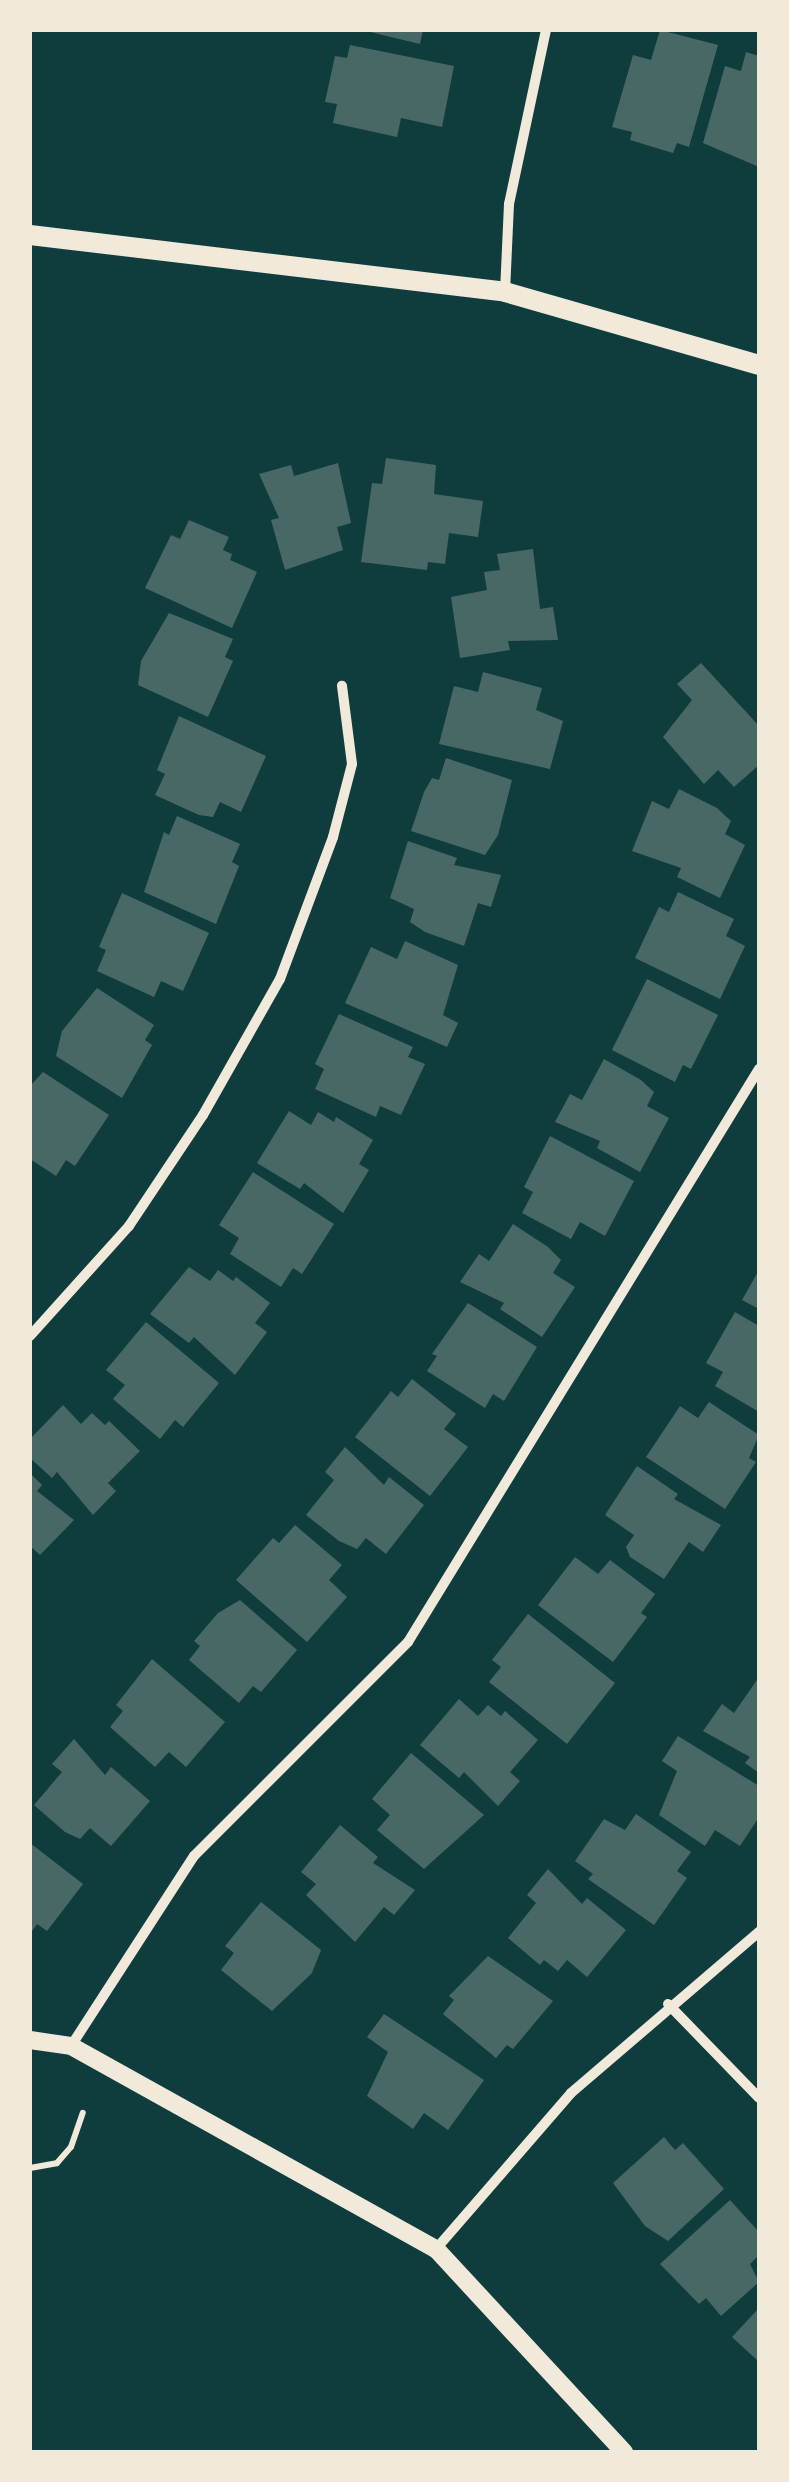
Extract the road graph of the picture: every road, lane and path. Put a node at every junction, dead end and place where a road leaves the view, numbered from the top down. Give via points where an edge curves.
1 (546, 30) edge
2 (30, 235) edge
3 (504, 292) junction
4 (759, 365) edge
5 (342, 686) dead end
6 (759, 1069) edge
7 (30, 1336) edge
8 (759, 1932) edge
9 (668, 2004) junction
10 (30, 2040) edge
11 (71, 2046) junction
12 (759, 2098) edge
13 (83, 2113) dead end
14 (30, 2168) edge
15 (436, 2249) junction
16 (624, 2452) edge

1 - 3 street via 509,204
2 - 3 main road
3 - 4 main road
5 - 7 street via 352,764 333,837 280,979 203,1116 129,1226
6 - 11 street via 408,1642 194,1856
8 - 9 street
9 - 12 street
9 - 15 street via 570,2093
10 - 11 street
11 - 15 street
13 - 14 path via 72,2148 56,2163
15 - 16 street

